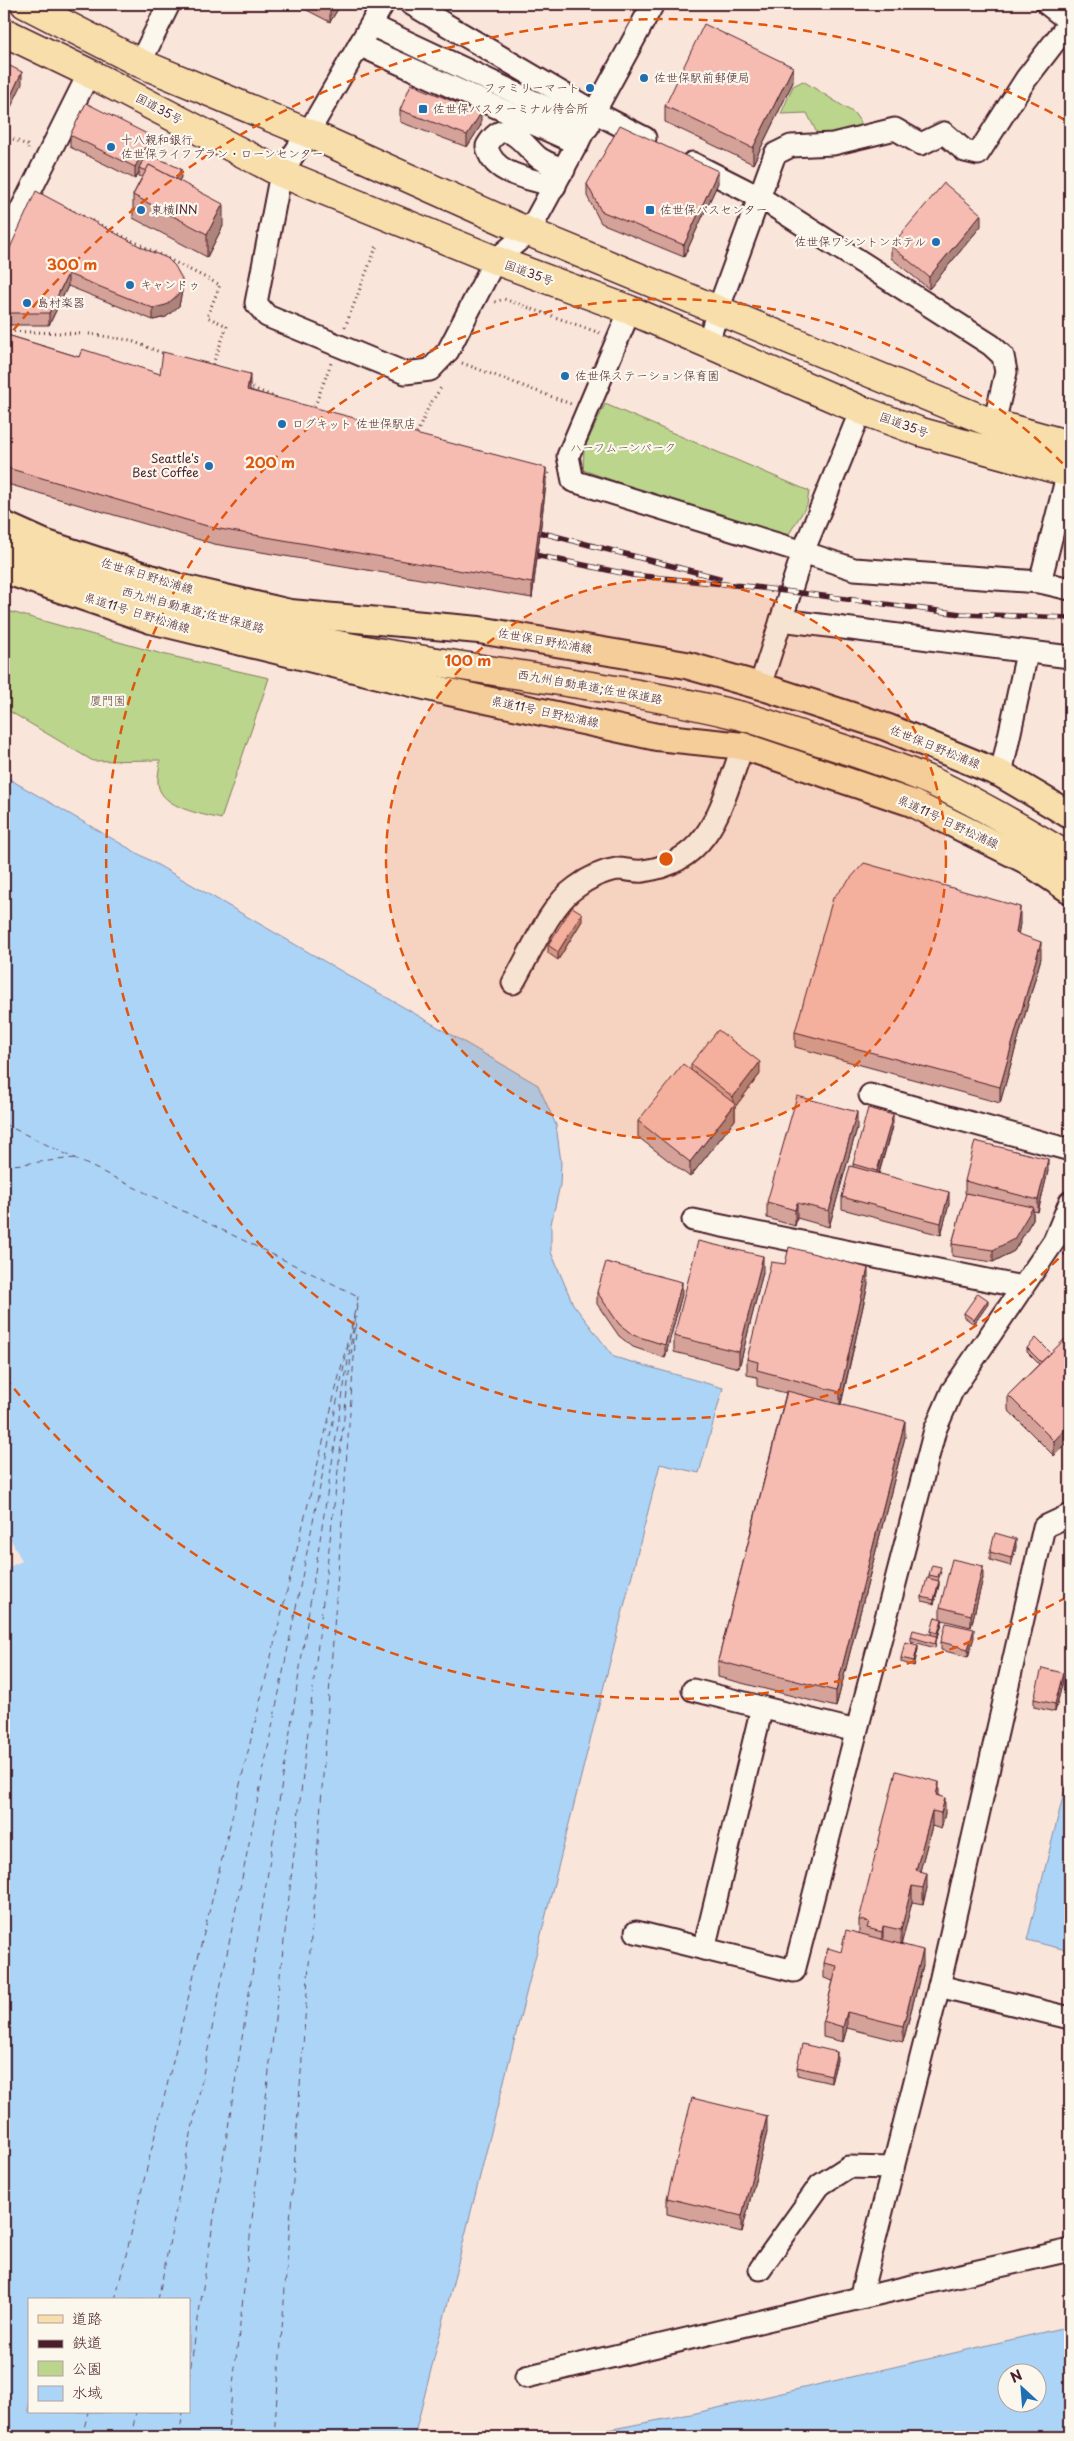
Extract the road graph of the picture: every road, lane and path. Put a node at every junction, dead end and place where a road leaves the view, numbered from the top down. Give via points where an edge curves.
1 (25, 4) edge
2 (169, 4) edge
3 (383, 4) edge
4 (411, 4) edge
5 (653, 4) edge
6 (1048, 4) edge
7 (1070, 22) edge
8 (371, 25) junction
9 (4, 32) edge
10 (360, 45) junction
11 (140, 63) junction
12 (89, 73) junction
13 (587, 128) junction
14 (308, 133) junction
15 (4, 135) edge
16 (26, 153) dead end
17 (281, 173) junction
18 (17, 174) dead end
19 (4, 178) edge
20 (11, 182) junction
21 (31, 190) junction
22 (761, 198) junction
23 (529, 232) junction
24 (4, 244) edge
25 (495, 260) junction
26 (486, 306) dead end
27 (630, 310) junction
28 (718, 310) junction
29 (4, 331) edge
30 (597, 342) dead end
31 (708, 344) junction
32 (461, 356) dead end
33 (174, 358) edge
34 (210, 372) edge
35 (245, 384) edge
36 (444, 384) dead end
37 (287, 402) edge
38 (861, 410) junction
39 (571, 413) dead end
40 (312, 414) edge
41 (321, 417) edge
42 (994, 424) junction
43 (412, 444) edge
44 (1070, 445) edge
45 (552, 463) dead end
46 (1069, 473) edge
47 (536, 477) edge
48 (4, 526) edge
49 (4, 549) edge
50 (803, 552) junction
51 (4, 570) edge
52 (1040, 582) junction
53 (1070, 589) edge
54 (781, 620) junction
55 (1027, 653) junction
56 (1070, 658) edge
57 (760, 686) junction
58 (742, 746) junction
59 (1001, 774) junction
60 (1070, 815) edge
61 (1070, 858) edge
62 (1070, 890) edge
63 (513, 983) dead end
64 (870, 1095) dead end
65 (1070, 1150) edge
66 (1070, 1202) edge
67 (693, 1220) dead end
68 (1022, 1287) junction
69 (1070, 1515) edge
70 (693, 1690) dead end
71 (762, 1707) junction
72 (856, 1731) junction
73 (636, 1932) dead end
74 (704, 1949) junction
75 (939, 1986) junction
76 (1070, 2018) edge
77 (893, 2168) junction
78 (1070, 2250) edge
79 (760, 2269) dead end
80 (860, 2298) junction
81 (526, 2377) dead end

1 - 11 highway
2 - 11 street
3 - 8 street
4 - 13 street
5 - 13 street
6 - 7 street
7 - 22 street via 1026,79 978,154 965,151 944,133 921,144 895,130 832,144 791,146 775,154
8 - 10 street
8 - 13 street
9 - 12 highway, 国道35号
10 - 13 street
10 - 14 street
11 - 14 highway
12 - 17 highway, 国道35号
12 - 21 street
13 - 22 street via 669,151
13 - 23 street
14 - 17 street
14 - 23 highway
15 - 16 path via 29,146
17 - 25 highway, 国道35号
17 - 25 street via 256,303 267,316 397,370 405,373 430,370 448,351
18 - 20 path
19 - 20 path
20 - 21 path
21 - 24 street
21 - 34 path via 220,285 207,317 227,326
22 - 28 street
22 - 42 street via 991,345 1003,356 1006,372
23 - 25 street
23 - 28 highway
25 - 27 highway, 国道35号
26 - 30 path via 504,299 600,333
27 - 31 highway, 国道35号
27 - 50 street via 568,456 573,482
28 - 31 street
28 - 42 highway
29 - 33 path via 89,334 129,340
31 - 38 highway, 国道35号
32 - 39 path via 459,362 574,405
35 - 37 path
36 - 43 path via 428,406
38 - 46 highway, 国道35号 via 921,432
38 - 50 street
40 - 41 path
42 - 44 highway
45 - 47 path via 546,480
46 - 52 street
48 - 57 main road, 佐世保日野松浦線 via 178,587 290,613 479,630 686,666
49 - 61 highway, 西九州自動車道;佐世保道路 via 54,570 147,600 241,624 338,645 605,687 743,717 862,754 933,782 1023,829
50 - 52 street via 854,570
50 - 54 street
51 - 58 main road, 県道11号 日野松浦線 via 151,620 446,691 657,737
52 - 53 street
54 - 55 street
54 - 57 street
55 - 56 street
55 - 59 street
57 - 59 main road, 佐世保日野松浦線 via 886,727
58 - 62 main road, 県道11号 日野松浦線 via 912,802 1024,859
58 - 63 street via 706,837 689,853 659,869 638,872 617,869 596,875 574,889 555,908
59 - 60 main road, 佐世保日野松浦線
64 - 65 street
66 - 68 street via 1054,1241
67 - 68 street
68 - 72 street via 952,1391 935,1430
69 - 75 street via 1044,1527
70 - 71 street
71 - 72 street
71 - 74 street
72 - 74 street via 794,1971
73 - 74 street
75 - 76 street
75 - 77 street
77 - 79 street via 848,2167 820,2185
77 - 80 street
78 - 80 street
80 - 81 street

